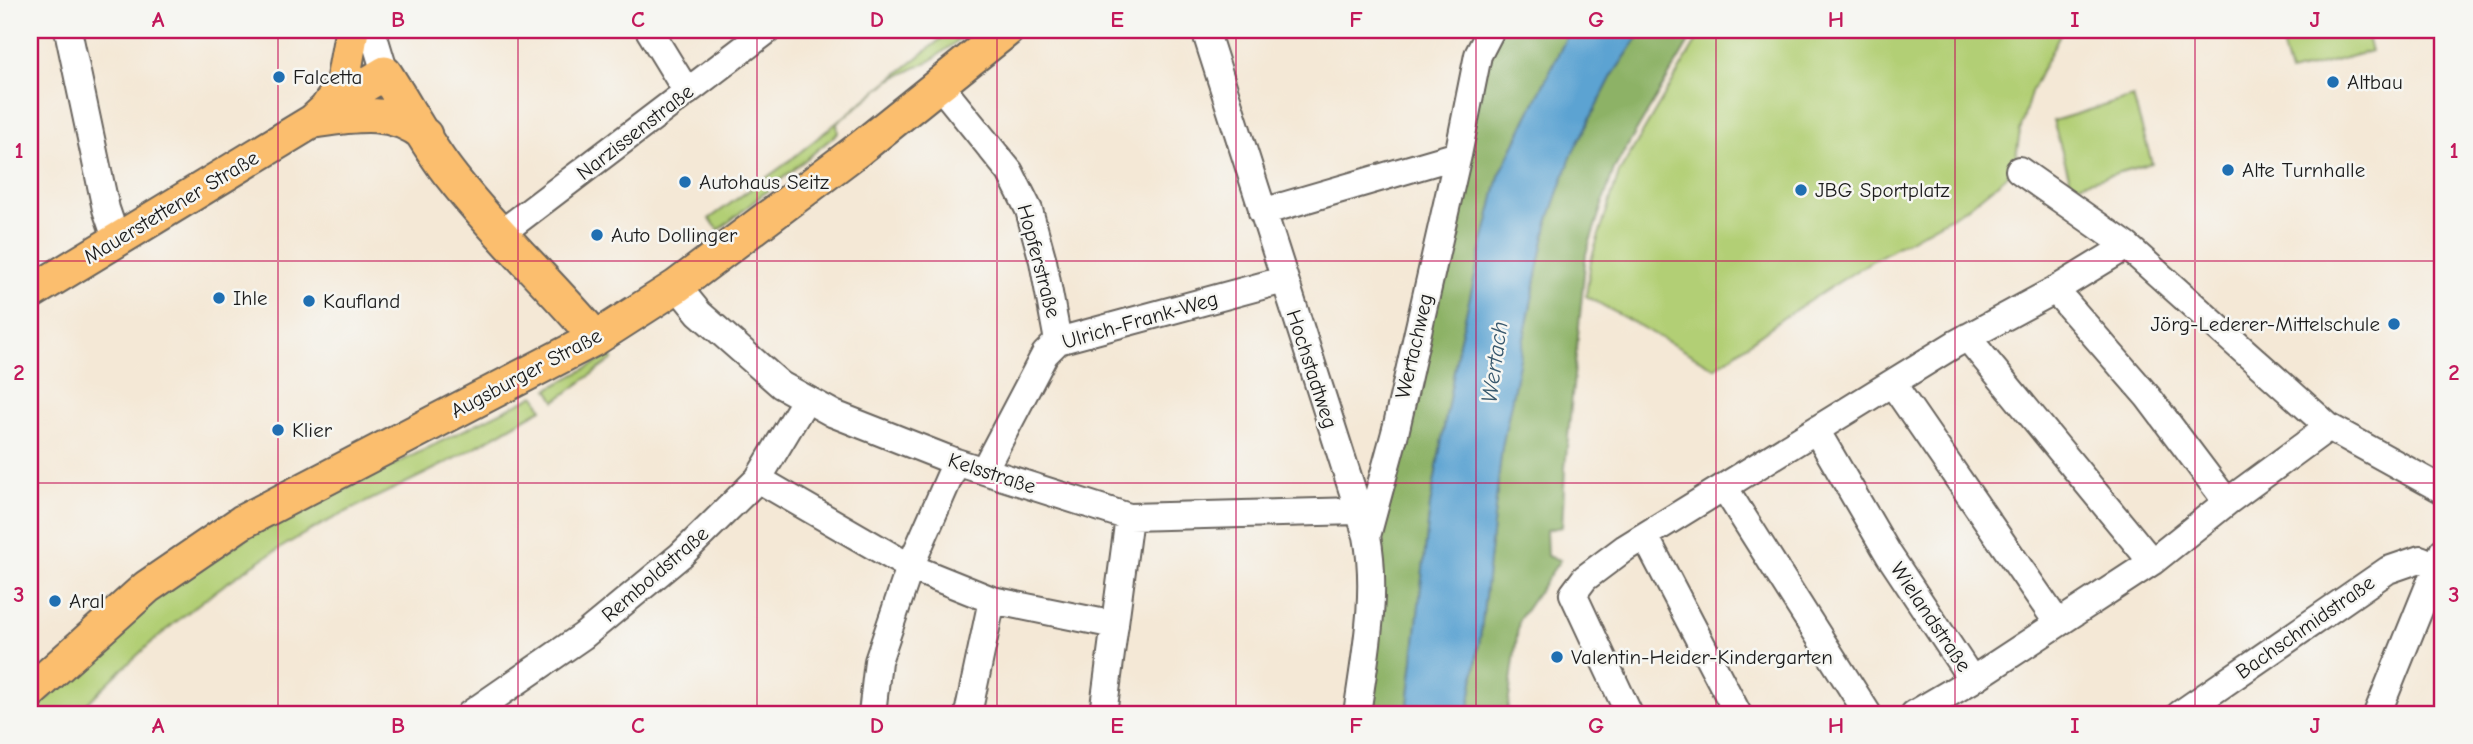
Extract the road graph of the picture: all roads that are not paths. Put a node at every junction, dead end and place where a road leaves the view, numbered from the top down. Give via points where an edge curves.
1 (68, 30) edge
2 (352, 30) edge
3 (372, 30) edge
4 (649, 30) edge
5 (768, 30) edge
6 (1007, 30) edge
7 (1205, 30) edge
8 (1491, 30) edge
9 (385, 73) junction
10 (938, 83) junction
11 (687, 92) junction
12 (319, 115) junction
13 (425, 135) junction
14 (1458, 155) junction
15 (2019, 170) dead end
16 (1262, 212) junction
17 (500, 234) junction
18 (117, 241) junction
19 (2127, 246) junction
20 (1284, 279) junction
21 (677, 286) junction
22 (2055, 290) junction
23 (30, 293) edge
24 (1967, 337) junction
25 (596, 338) junction
26 (1058, 341) junction
27 (1892, 383) junction
28 (806, 399) junction
29 (2329, 427) junction
30 (1816, 430) junction
31 (956, 462) junction
32 (984, 470) junction
33 (758, 479) junction
34 (1724, 487) junction
35 (2443, 490) edge
36 (2227, 502) junction
37 (1358, 511) junction
38 (1129, 517) junction
39 (1367, 536) junction
40 (1645, 536) junction
41 (2440, 559) edge
42 (2152, 562) junction
43 (910, 567) junction
44 (992, 600) junction
45 (2057, 622) junction
46 (1115, 625) junction
47 (1972, 680) junction
48 (30, 692) edge
49 (1733, 704) edge
50 (470, 714) edge
51 (872, 714) edge
52 (968, 714) edge
53 (1103, 714) edge
54 (1357, 714) edge
55 (1629, 714) edge
56 (1868, 714) edge
57 (1914, 714) edge
58 (2180, 714) edge
59 (2377, 714) edge

1 - 18 street
2 - 12 main road, Mauerstettener Straße via 342,86
3 - 9 street
4 - 11 street
5 - 11 street, Narzissenstraße
6 - 10 main road, Augsburger Straße
7 - 16 street, Hochstadtweg
8 - 14 street, Wertachweg via 1478,55
9 - 12 main road, Mauerstettener Straße
9 - 13 main road, Mauerstettener Straße
10 - 21 main road, Augsburger Straße via 859,149
10 - 26 street, Hopferstraße via 1010,172 1029,210
11 - 17 street, Narzissenstraße
12 - 13 main road, Mauerstettener Straße via 390,117 410,123
12 - 18 main road, Mauerstettener Straße
13 - 17 main road, Mauerstettener Straße via 450,176
14 - 16 street
14 - 39 street, Wertachweg
15 - 19 street
16 - 20 street, Hochstadtweg
17 - 25 main road, Mauerstettener Straße
18 - 23 main road, Mauerstettener Straße
19 - 22 street
19 - 29 street
20 - 26 street, Ulrich-Frank-Weg
20 - 37 street, Hochstadtweg
21 - 25 main road, Augsburger Straße
21 - 28 street, Kelsstraße via 699,313 781,385
22 - 24 street
22 - 36 street via 2148,397
24 - 27 street
24 - 42 street
25 - 48 main road, Augsburger Straße via 242,522 147,587
26 - 32 street, Ulrich-Frank-Weg via 1045,354
27 - 30 street
27 - 45 street
28 - 31 street, Kelsstraße
28 - 33 street, Remboldstraße
29 - 35 street
29 - 36 street, Wielandstraße
30 - 34 street
30 - 47 street, Wielandstraße via 1889,555
31 - 32 street, Kelsstraße
31 - 43 street
32 - 38 street, Kelsstraße
33 - 43 street
33 - 50 street, Remboldstraße via 681,555 583,636
34 - 40 street
34 - 56 street
36 - 42 street, Wielandstraße
37 - 38 street, Kelsstraße
37 - 39 street, Hochstadtweg
38 - 46 street
39 - 54 street, Hochstadtweg via 1371,588
40 - 49 street
40 - 55 street via 1585,578 1573,594
41 - 58 street, Bachschmidstraße via 2420,559 2388,570
41 - 59 street
42 - 45 street, Wielandstraße
43 - 44 street
43 - 51 street via 878,661
44 - 46 street
44 - 52 street
45 - 47 street, Wielandstraße
46 - 53 street
47 - 57 street, Wielandstraße

